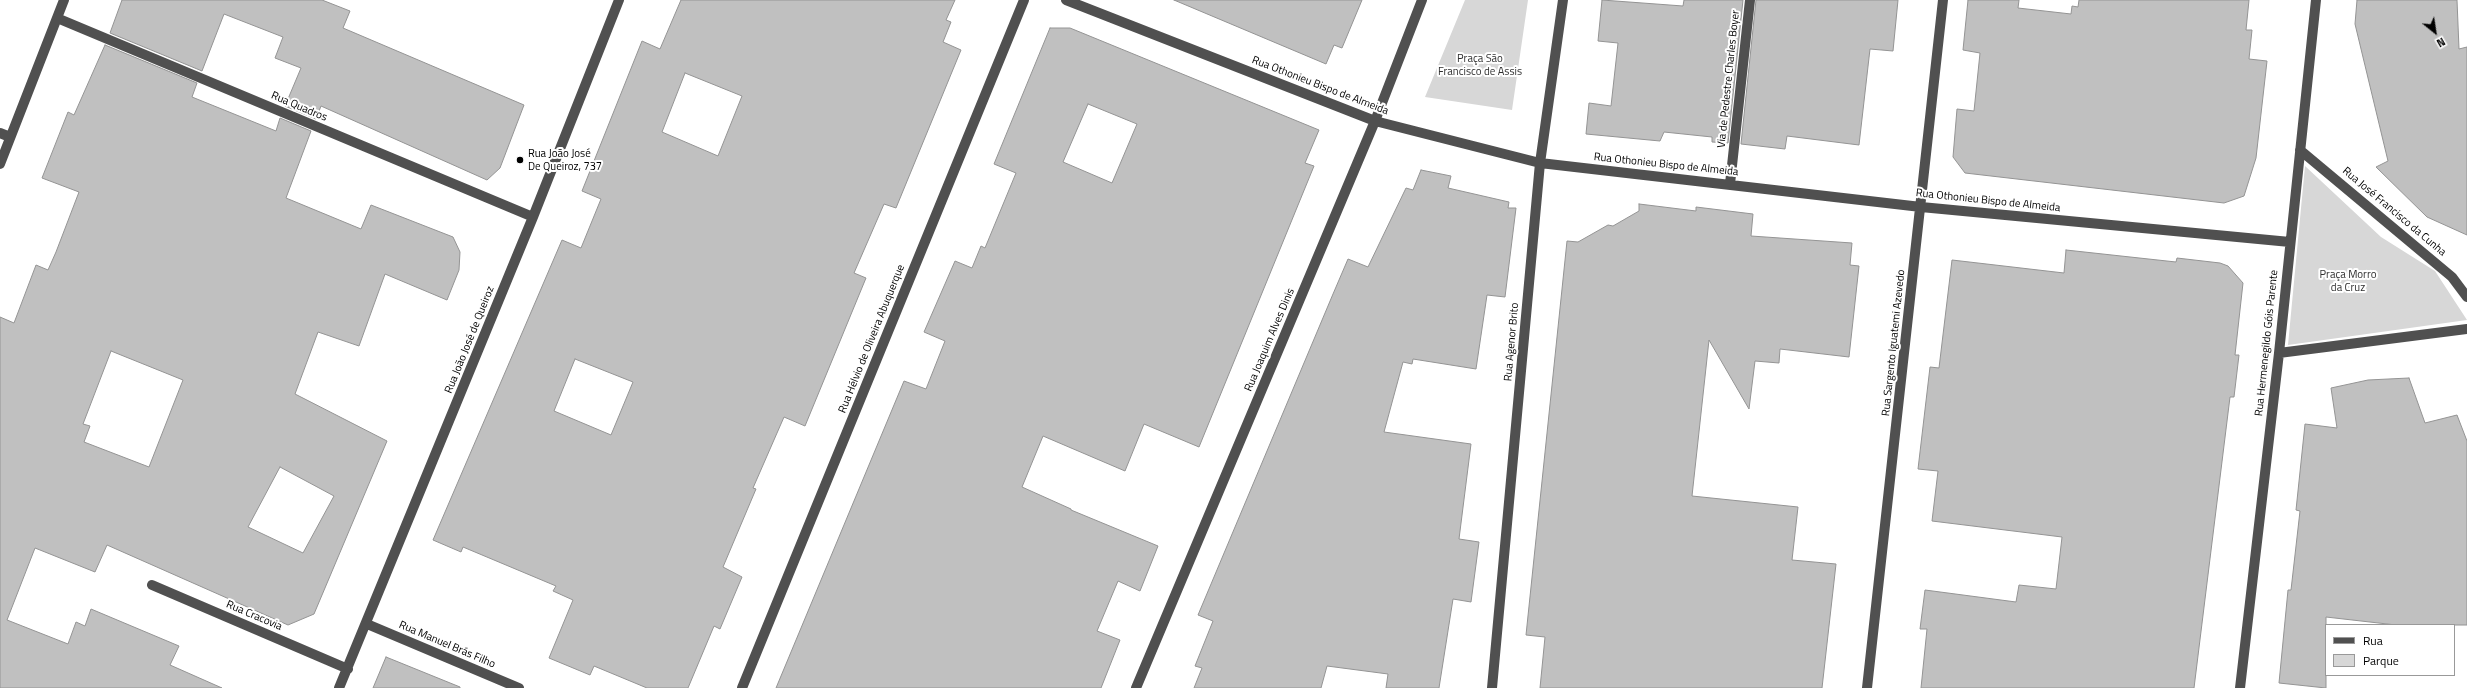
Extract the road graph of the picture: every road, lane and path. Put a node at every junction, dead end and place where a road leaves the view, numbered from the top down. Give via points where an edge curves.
1 (64, 0) edge
2 (619, 0) edge
3 (1024, 0) edge
4 (1066, 0) edge
5 (1422, 0) edge
6 (1563, 0) edge
7 (1750, 0) edge
8 (1944, 0) edge
9 (2316, 0) edge
10 (57, 18) junction
11 (1375, 121) junction
12 (0, 133) edge
13 (10, 137) junction
14 (2300, 150) junction
15 (1540, 163) junction
16 (0, 164) edge
17 (1730, 184) junction
18 (1921, 207) junction
19 (533, 217) junction
20 (2290, 242) junction
21 (2467, 297) edge
22 (2467, 329) edge
23 (2279, 353) junction
24 (152, 585) dead end
25 (367, 624) junction
26 (348, 668) junction
27 (339, 688) edge
28 (518, 688) edge
29 (742, 688) edge
30 (1136, 688) edge
31 (1492, 688) edge
32 (1867, 688) edge
33 (2240, 688) edge

1 - 10 street
2 - 19 street, Rua João José de Queiroz
3 - 29 street, Rua Hélvio de Oliveira Abuquerque
4 - 11 street, Rua Othonieu Bispo de Almeida
5 - 11 street, Rua Joaquim Alves Dinis
6 - 15 street, Rua Agenor Brito
7 - 17 street, Via de Pedestre Charles Boyer
8 - 18 street, Rua Sargento Iguatemi Azevedo
9 - 14 street, Rua Hermenegildo Góis Parente
10 - 13 street
10 - 19 street, Rua Quadros
11 - 15 street, Rua Othonieu Bispo de Almeida
11 - 30 street, Rua Joaquim Alves Dinis
12 - 13 street
13 - 16 street
14 - 20 street, Rua Hermenegildo Góis Parente
14 - 21 street, Rua José Francisco da Cunha via 2452,277
15 - 17 street, Rua Othonieu Bispo de Almeida
15 - 31 street, Rua Agenor Brito
17 - 18 street, Rua Othonieu Bispo de Almeida
18 - 20 street, Rua Othonieu Bispo de Almeida
18 - 32 street, Rua Sargento Iguatemi Azevedo
19 - 25 street, Rua João José de Queiroz
20 - 23 street, Rua Hermenegildo Góis Parente
22 - 23 street
23 - 33 street, Rua Hermenegildo Góis Parente
24 - 26 street, Rua Cracovia
25 - 26 street, Rua João José de Queiroz
25 - 28 street, Rua Manuel Brás Filho
26 - 27 street, Rua João José de Queiroz

